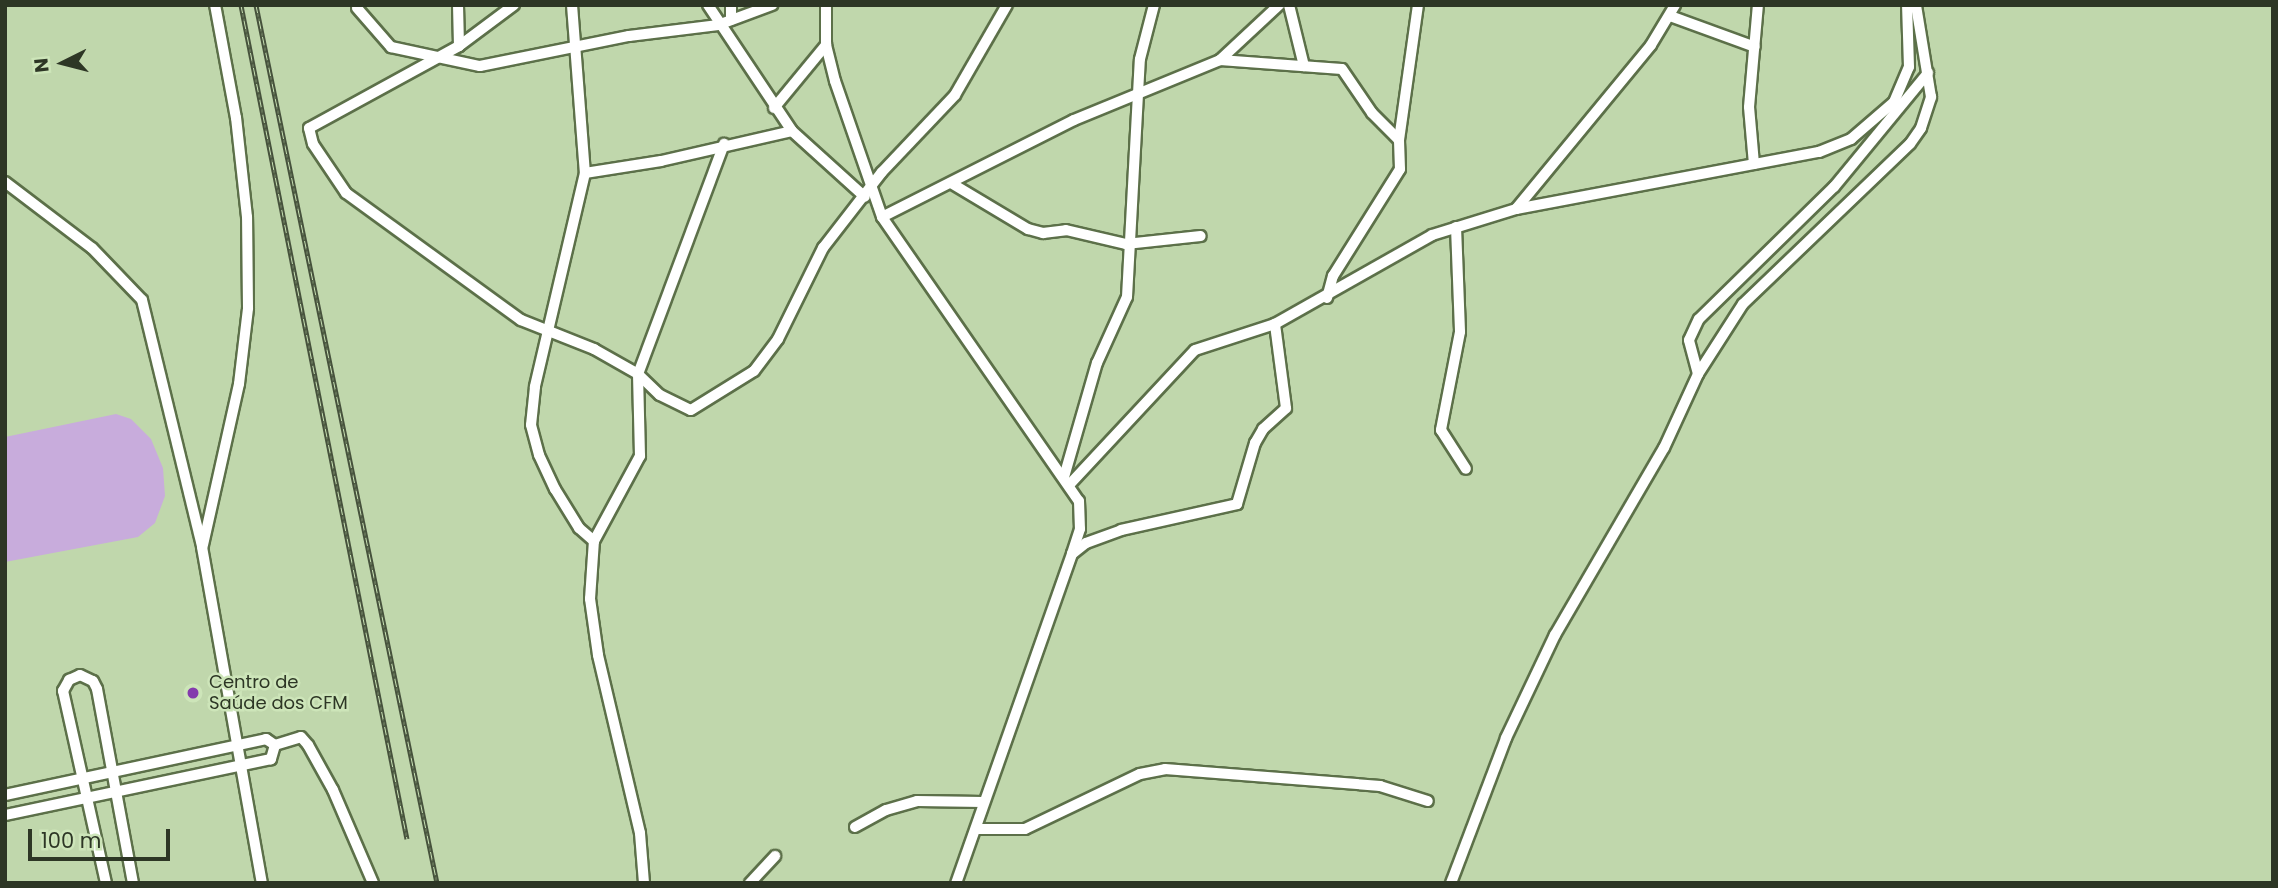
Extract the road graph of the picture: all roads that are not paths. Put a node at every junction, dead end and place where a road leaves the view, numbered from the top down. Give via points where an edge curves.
1 (215, 5) edge
2 (458, 5) edge
3 (514, 5) edge
4 (572, 5) edge
5 (708, 5) edge
6 (731, 5) edge
7 (772, 5) edge
8 (826, 5) edge
9 (1007, 5) edge
10 (1154, 5) edge
11 (1279, 5) edge
12 (1289, 5) edge
13 (1419, 5) edge
14 (1758, 5) edge
15 (1908, 5) edge
16 (1916, 5) edge
17 (358, 8) dead end
18 (1673, 11) edge
19 (731, 20) junction
20 (718, 25) junction
21 (826, 45) junction
22 (459, 46) junction
23 (575, 47) junction
24 (1755, 47) junction
25 (436, 56) junction
26 (1220, 60) junction
27 (1304, 66) junction
28 (1928, 73) junction
29 (1136, 98) junction
30 (774, 108) junction
31 (792, 131) junction
32 (1399, 140) junction
33 (723, 144) junction
34 (1754, 164) junction
35 (585, 173) junction
36 (5, 182) edge
37 (951, 183) junction
38 (867, 193) junction
39 (1516, 209) junction
40 (882, 216) junction
41 (1456, 227) junction
42 (1201, 236) dead end
43 (1126, 244) junction
44 (1327, 298) junction
45 (1275, 324) junction
46 (549, 334) junction
47 (638, 374) junction
48 (1698, 374) junction
49 (1466, 469) dead end
50 (1067, 480) junction
51 (594, 541) junction
52 (202, 547) junction
53 (1072, 554) junction
54 (236, 745) junction
55 (275, 745) junction
56 (240, 766) junction
57 (111, 772) junction
58 (84, 778) junction
59 (114, 792) junction
60 (5, 795) edge
61 (88, 798) junction
62 (1428, 801) dead end
63 (983, 802) junction
64 (5, 815) edge
65 (855, 827) dead end
66 (976, 829) junction
67 (775, 856) dead end
68 (106, 883) edge
69 (133, 883) edge
70 (262, 883) edge
71 (373, 883) edge
72 (645, 883) edge
73 (750, 883) edge
74 (956, 883) edge
75 (1451, 883) edge

1 - 52 street via 236,118 247,217 248,308 239,384
2 - 22 street
3 - 22 street
4 - 23 street
5 - 20 street
6 - 19 street
7 - 19 street
8 - 21 street
9 - 38 street via 955,95
10 - 29 street
11 - 26 street
12 - 27 street
13 - 32 street
14 - 24 street
15 - 34 street via 1909,67 1894,102 1851,139 1819,152
16 - 28 street
17 - 25 street via 391,47
18 - 24 street
18 - 39 street
19 - 20 street
20 - 23 street
20 - 30 street
21 - 30 street
21 - 38 street via 855,129
22 - 25 street
23 - 25 street via 497,65
23 - 35 street
24 - 34 street via 1749,107
25 - 46 street via 309,128 313,144 346,193 521,320
26 - 27 street
26 - 29 street
27 - 32 street via 1342,69 1372,113
28 - 48 street via 1931,97 1916,137 1744,304
28 - 48 street via 1834,187 1699,319 1689,340
29 - 37 street via 1074,120
29 - 43 street
30 - 31 street
31 - 33 street
31 - 38 street
32 - 44 street via 1398,177 1333,276
33 - 35 street via 661,161
33 - 47 street
34 - 39 street
35 - 46 street
36 - 52 street via 92,248 142,300
37 - 40 street
37 - 43 street via 1028,229 1066,230
38 - 40 street
38 - 47 street via 823,248 778,339 754,371 691,410 660,396
39 - 41 street
40 - 50 street via 999,392
41 - 44 street via 1410,244
41 - 49 street via 1460,332 1441,430
42 - 43 street
43 - 50 street via 1127,297 1097,363
44 - 45 street
45 - 50 street via 1195,350
45 - 53 street via 1286,408 1255,443 1237,504 1121,530 1086,543
46 - 47 street via 594,349
46 - 51 street via 531,425 538,455 555,489 579,528
47 - 51 street via 640,456
48 - 75 street via 1664,448 1555,635 1506,738
50 - 53 street via 1079,501 1080,529
51 - 72 street via 590,599 598,655 640,833
52 - 54 street
53 - 63 street
54 - 55 street via 269,739
54 - 56 street
54 - 57 street
55 - 56 street via 271,759
55 - 71 street via 301,737 307,745 333,790
56 - 59 street
56 - 70 street
57 - 58 street
57 - 58 street via 97,690 93,681 80,675 69,680 64,691
57 - 59 street
58 - 60 street
58 - 61 street
59 - 61 street
59 - 69 street
61 - 64 street
61 - 68 street
62 - 66 street via 1380,786 1165,769 1140,774 1025,829
63 - 65 street via 917,801 886,810
63 - 66 street
66 - 74 street
67 - 73 street

